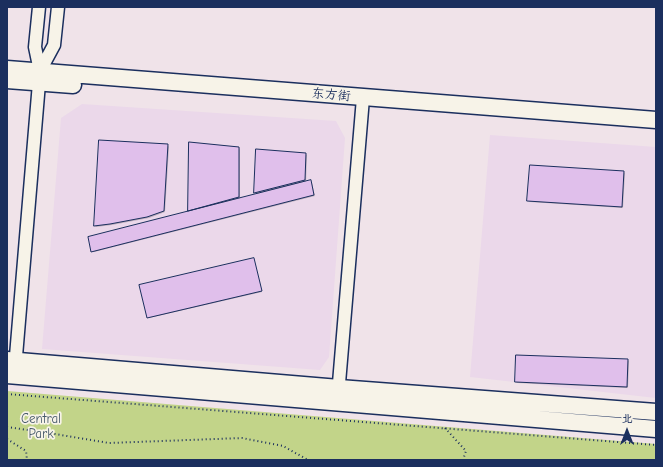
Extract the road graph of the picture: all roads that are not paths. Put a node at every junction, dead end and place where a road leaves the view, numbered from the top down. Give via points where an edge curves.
1 (39, 7) edge
2 (58, 7) edge
3 (7, 69) edge
4 (39, 77) junction
5 (7, 80) edge
6 (362, 103) junction
7 (656, 120) edge
8 (656, 131) edge
9 (11, 368) edge
10 (338, 395) junction
11 (656, 412) edge
12 (656, 429) edge

1 - 4 street via 35,47
2 - 4 street via 54,45
3 - 4 main road, 东方街
4 - 5 main road, 东方街
4 - 6 main road, 东方街
4 - 9 street
6 - 7 main road, 东方街
6 - 8 main road, 东方街
6 - 10 street
9 - 10 main road
10 - 11 main road
10 - 12 main road

